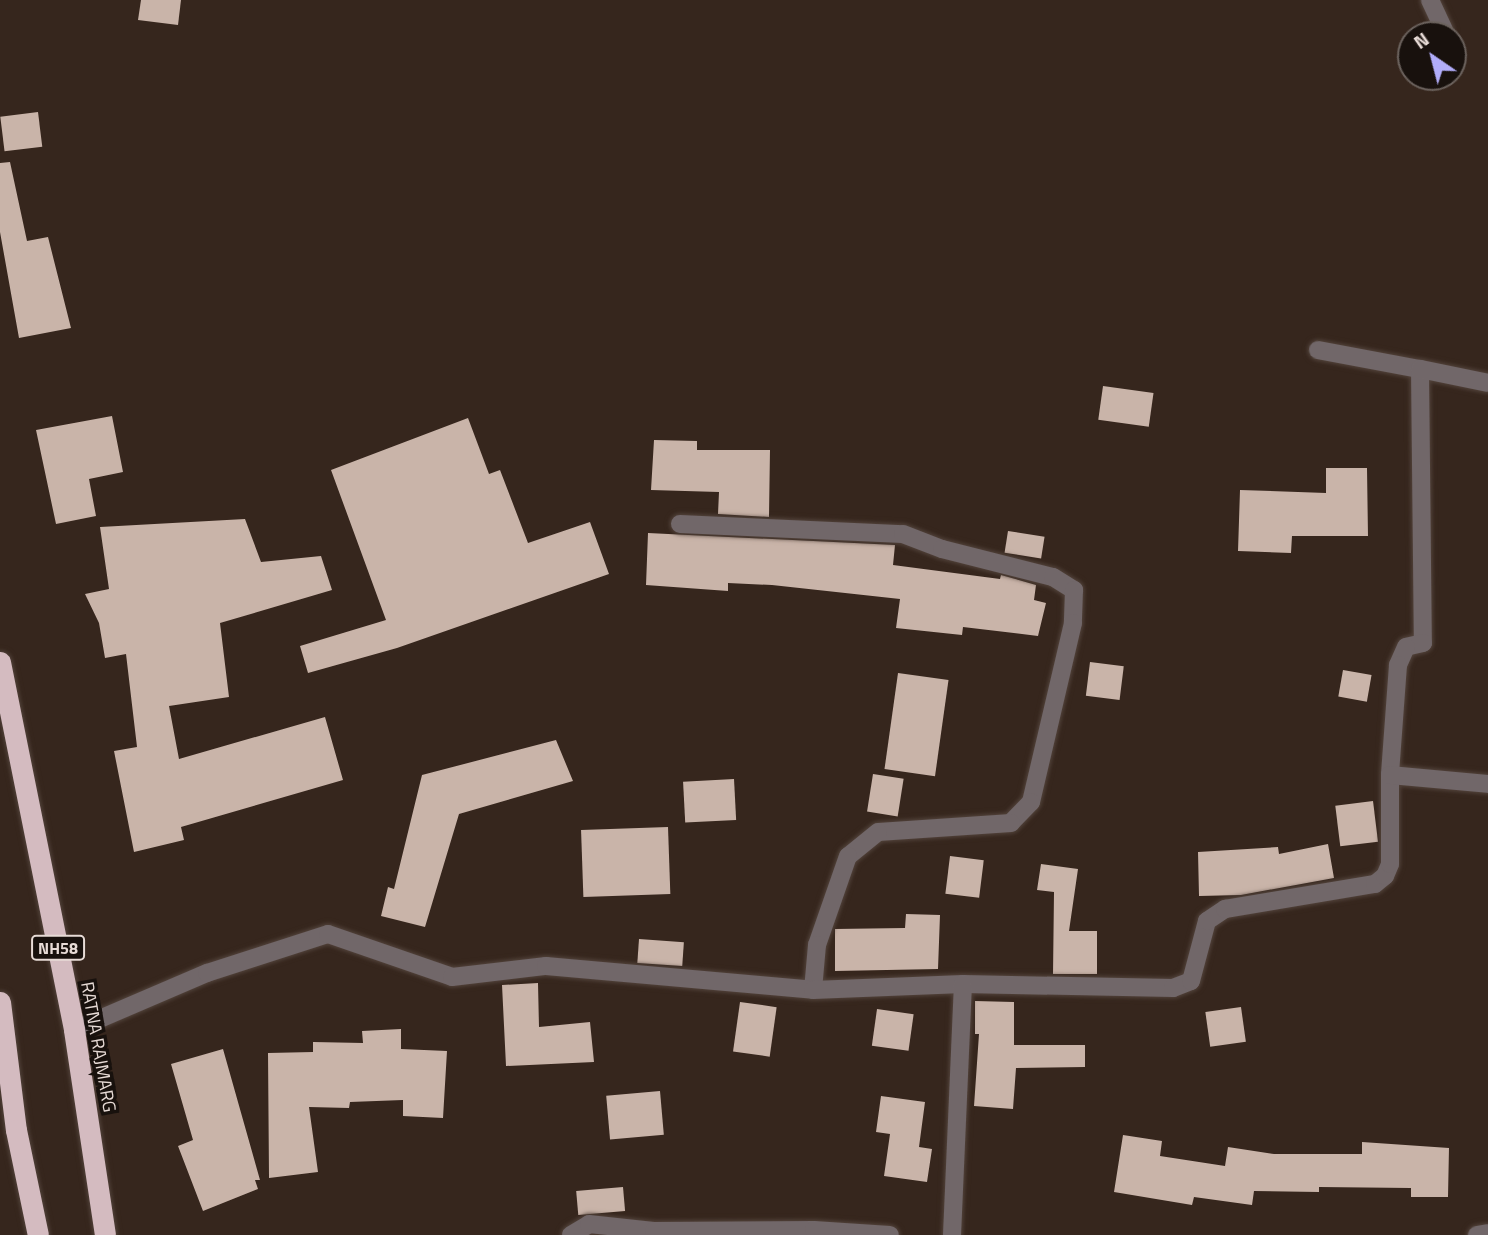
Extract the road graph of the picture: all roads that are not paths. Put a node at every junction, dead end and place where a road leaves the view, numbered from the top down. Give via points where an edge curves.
1 (1430, 0) edge
2 (1440, 21) edge
3 (1318, 350) dead end
4 (1420, 369) junction
5 (1488, 383) edge
6 (680, 524) dead end
7 (0, 662) edge
8 (1390, 775) junction
9 (1488, 784) edge
10 (963, 984) junction
11 (813, 990) junction
12 (0, 1002) edge
13 (74, 1030) junction
14 (654, 1233) edge
15 (1488, 1233) edge
16 (38, 1235) edge
17 (105, 1235) edge
18 (571, 1235) edge
19 (890, 1235) edge
20 (952, 1235) edge
21 (1477, 1235) edge

1 - 2 street
3 - 4 street
4 - 5 street
4 - 8 street via 1423,643 1406,648 1398,665
6 - 11 street via 903,534 942,549 1053,577 1074,590 1073,624 1031,802 1011,823 877,832 848,856 817,946
7 - 13 highway, RATNA RAJMARG / NH58
8 - 9 street
8 - 10 street via 1390,864 1385,876 1375,884 1225,909 1206,921 1191,981 1154,989
10 - 11 street
10 - 20 street
11 - 13 street via 547,966 452,976 328,934 207,973
12 - 16 highway via 16,1130
13 - 17 highway, RATNA RAJMARG / NH58
14 - 18 street via 589,1224
14 - 19 street via 814,1230
15 - 21 street

